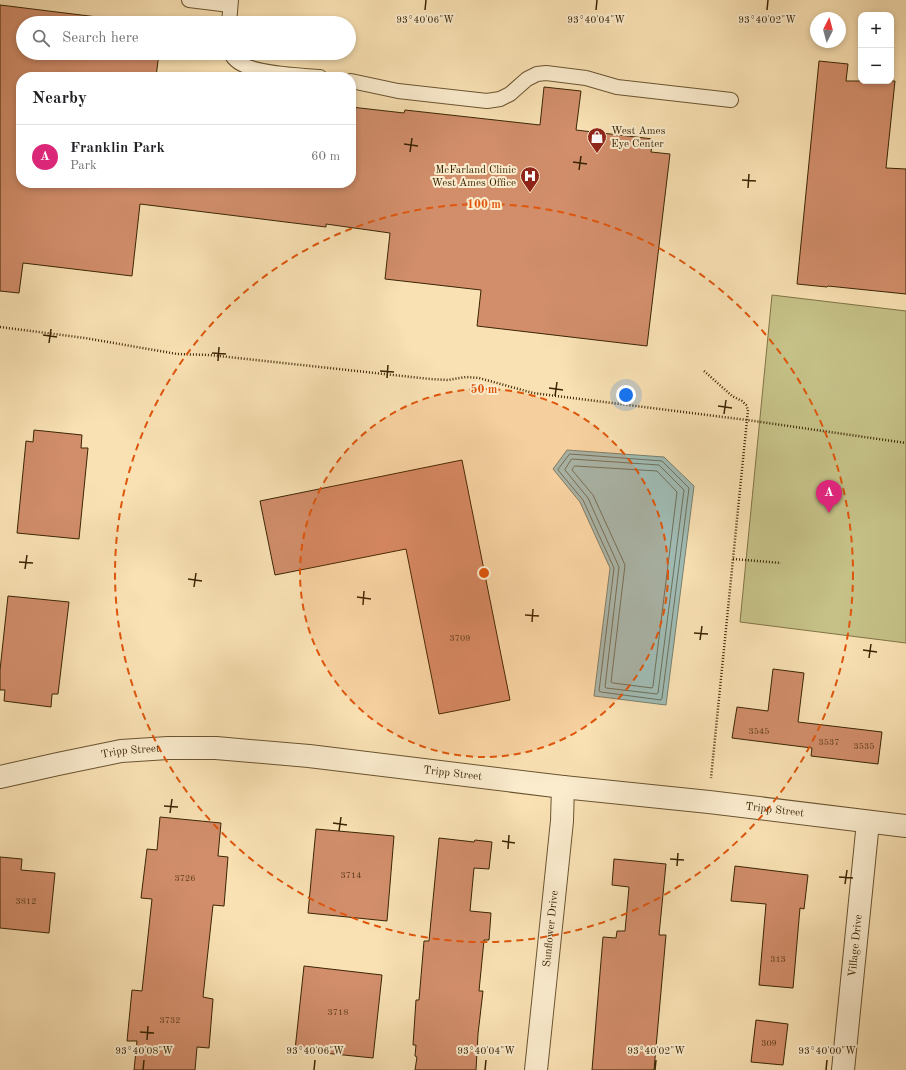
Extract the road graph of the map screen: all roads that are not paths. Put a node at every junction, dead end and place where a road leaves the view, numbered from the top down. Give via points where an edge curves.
1 (189, 0) edge
2 (231, 3) edge
3 (230, 16) edge
4 (235, 60) edge
5 (270, 72) edge
6 (356, 82) edge
7 (731, 100) dead end
8 (0, 777) edge
9 (563, 787) junction
10 (868, 822) junction
11 (906, 826) edge
12 (536, 1070) edge
13 (843, 1070) edge

1 - 2 lane
2 - 3 lane
4 - 5 lane via 250,68
6 - 7 lane via 398,91 486,101 500,99 527,79 546,73 586,78 617,87
8 - 9 street, Tripp Street via 121,751 216,748 309,756
9 - 10 street, Tripp Street
9 - 12 street, Sunflower Drive via 562,821
10 - 11 street, Tripp Street
10 - 13 street, Village Drive

